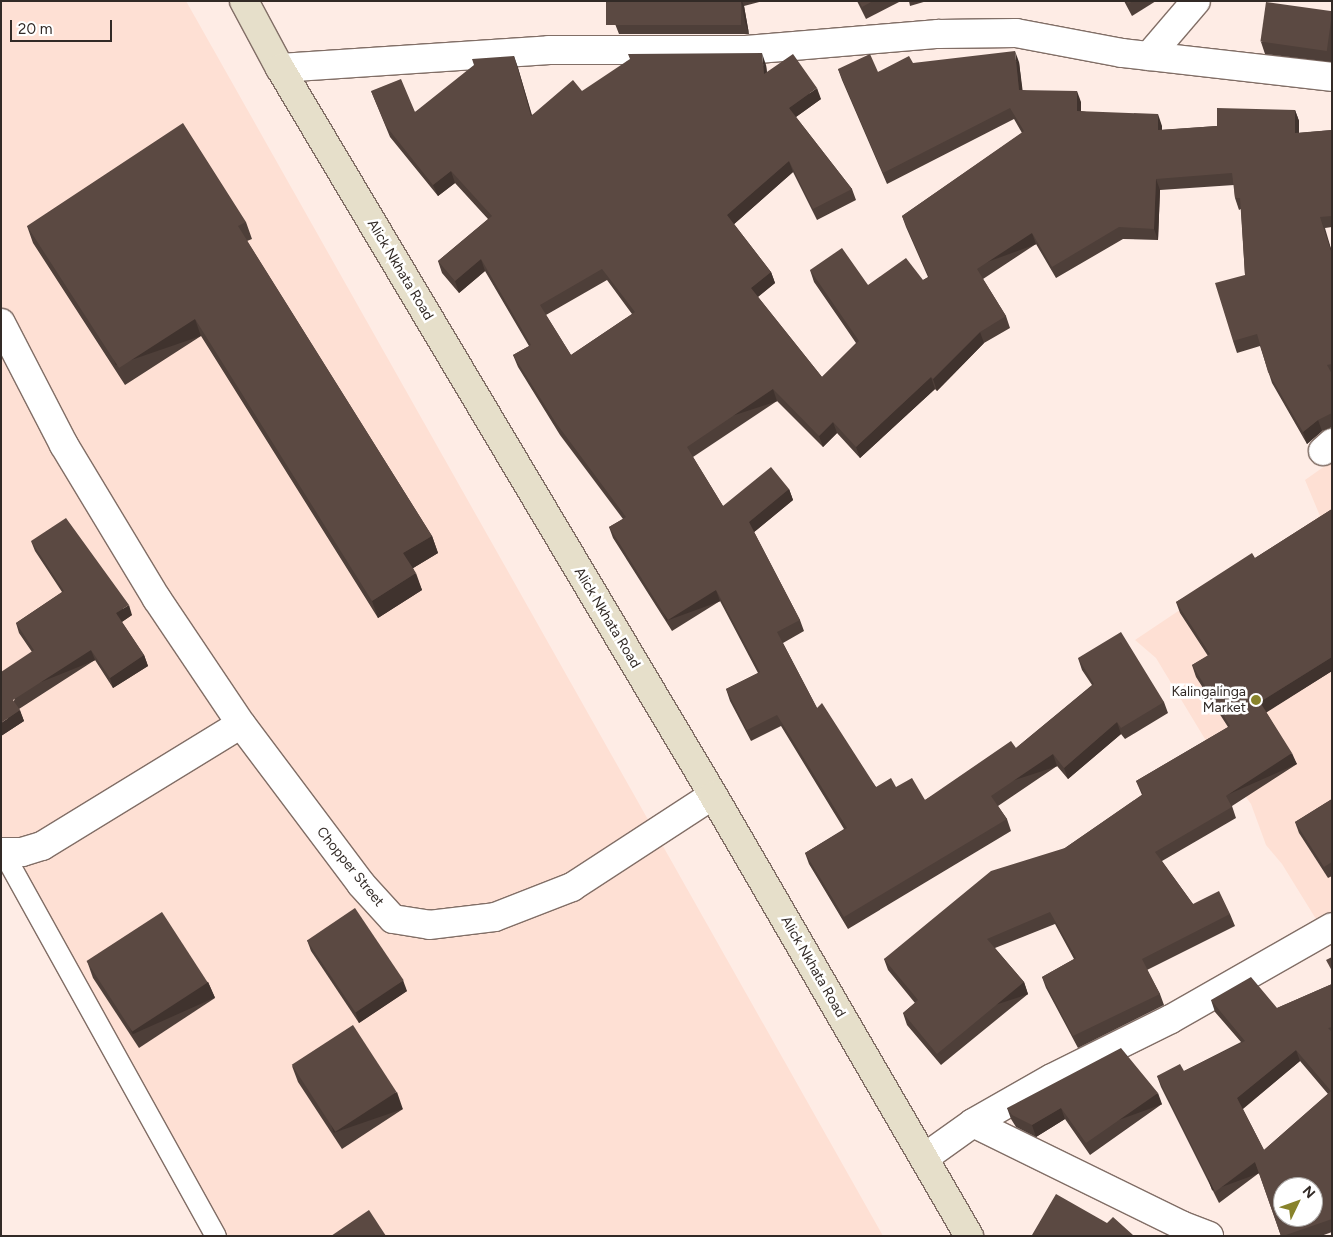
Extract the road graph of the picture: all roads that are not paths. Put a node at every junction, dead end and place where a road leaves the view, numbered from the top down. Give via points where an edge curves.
1 (244, 1) edge
2 (1196, 1) edge
3 (1149, 56) junction
4 (280, 68) junction
5 (1332, 77) edge
6 (1, 323) edge
7 (241, 724) junction
8 (713, 795) junction
9 (3, 853) edge
10 (1332, 927) edge
11 (973, 1123) junction
12 (924, 1158) junction
13 (216, 1236) edge
14 (969, 1236) edge
15 (1209, 1236) edge

1 - 4 main road, Alick Nkhata Road
2 - 3 street
3 - 4 street via 1016,33 938,34 746,50 549,50
3 - 5 street
4 - 8 main road, Alick Nkhata Road
6 - 7 street, Chopper Street via 64,445 157,599
7 - 8 street, Chopper Street via 360,884 393,919 429,925 495,917 572,887
7 - 9 street via 42,846
8 - 12 main road, Alick Nkhata Road
9 - 13 lane
10 - 11 street via 1171,1019 1052,1078
11 - 12 street
11 - 15 street
12 - 14 main road, Alick Nkhata Road

